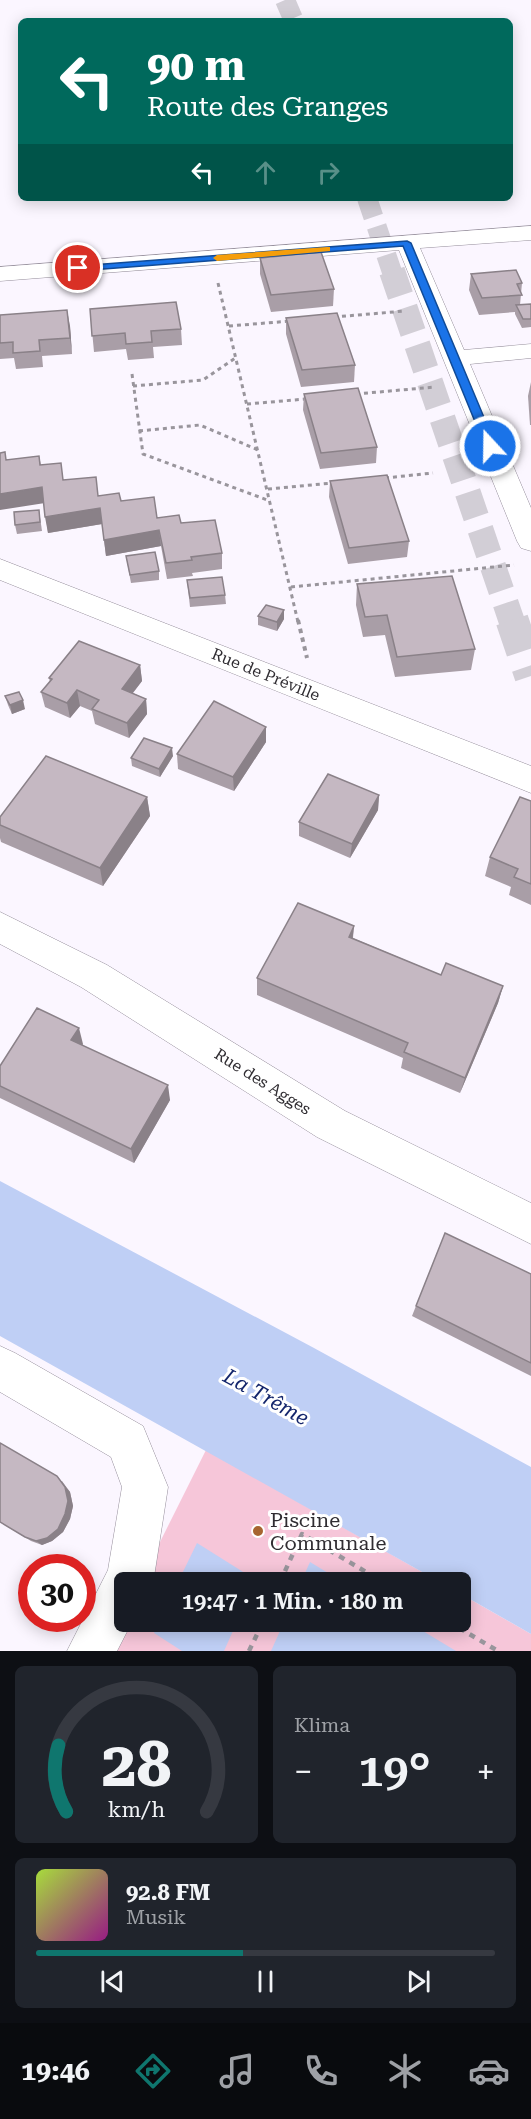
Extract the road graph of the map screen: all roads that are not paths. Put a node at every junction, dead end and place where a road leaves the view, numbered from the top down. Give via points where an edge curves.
1 (531, 233) edge
2 (407, 243) junction
3 (0, 274) edge
4 (531, 351) edge
5 (456, 358) junction
6 (531, 541) edge
7 (0, 569) edge
8 (531, 780) edge
9 (0, 927) edge
10 (531, 1224) edge
11 (0, 1368) edge
12 (131, 1572) edge
13 (114, 1606) edge
14 (91, 1651) edge

1 - 2 street
2 - 3 street
2 - 5 street
4 - 5 street
5 - 6 street
7 - 8 street, Rue de Préville
9 - 10 street, Rue des Agges via 94,976 331,1124
11 - 12 street via 127,1442 145,1487
13 - 14 street

